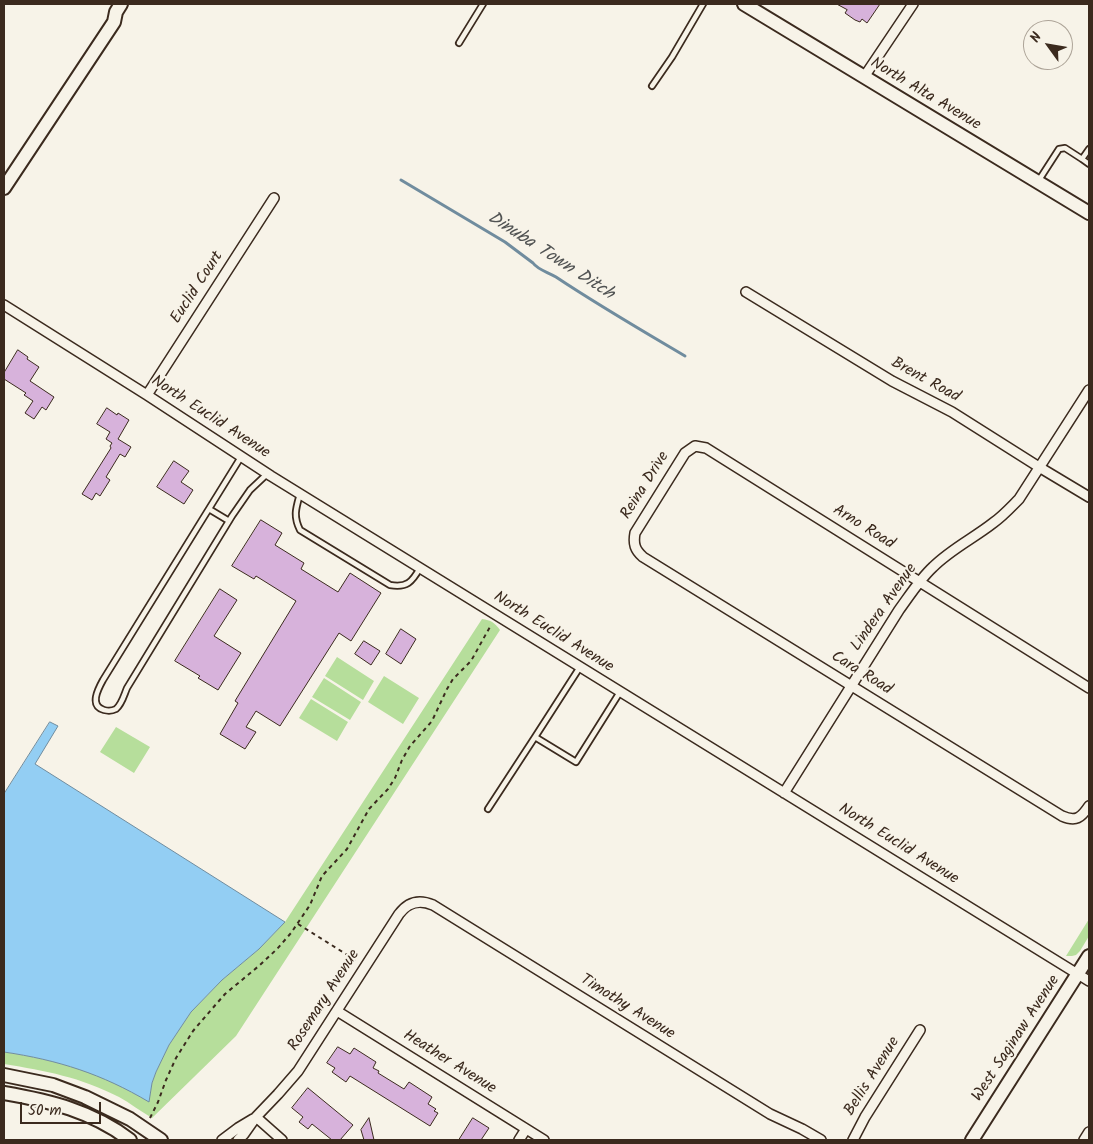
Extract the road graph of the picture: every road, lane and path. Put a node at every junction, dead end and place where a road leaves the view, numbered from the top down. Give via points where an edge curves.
1 (121, 4) edge
2 (130, 4) edge
3 (483, 4) edge
4 (703, 4) edge
5 (744, 4) edge
6 (913, 4) edge
7 (114, 22) junction
8 (459, 43) dead end
9 (864, 77) junction
10 (652, 86) dead end
11 (1089, 149) edge
12 (1082, 159) junction
13 (1089, 164) edge
14 (1038, 181) junction
15 (4, 188) edge
16 (274, 198) dead end
17 (1089, 213) edge
18 (746, 292) dead end
19 (4, 305) edge
20 (1089, 390) edge
21 (147, 395) junction
22 (694, 446) joint
23 (241, 457) junction
24 (1039, 467) junction
25 (267, 474) junction
26 (300, 494) junction
27 (1089, 497) edge
28 (209, 509) junction
29 (229, 521) junction
30 (635, 547) joint
31 (420, 568) junction
32 (920, 581) junction
33 (491, 625) dead end
34 (580, 667) junction
35 (851, 686) junction
36 (1089, 688) edge
37 (620, 692) junction
38 (535, 737) junction
39 (784, 793) junction
40 (1089, 806) edge
41 (488, 809) dead end
42 (418, 901) joint
43 (298, 924) junction
44 (1089, 956) edge
45 (365, 966) junction
46 (1078, 974) junction
47 (1089, 981) edge
48 (337, 1011) junction
49 (920, 1030) dead end
50 (4, 1076) edge
51 (4, 1093) edge
52 (256, 1117) junction
53 (142, 1128) junction
54 (526, 1129) junction
55 (1089, 1132) edge
56 (130, 1140) edge
57 (161, 1140) edge
58 (222, 1140) edge
59 (238, 1140) edge
60 (282, 1140) edge
61 (519, 1140) edge
62 (544, 1140) edge
63 (820, 1140) edge
64 (853, 1140) edge
65 (972, 1140) edge
66 (1084, 1140) edge

1 - 7 street
2 - 7 street via 122,17
3 - 8 lane
4 - 10 lane
5 - 9 street, North Alta Avenue
6 - 9 street
7 - 15 street
9 - 14 street, North Alta Avenue
11 - 12 lane
12 - 13 lane
12 - 14 lane via 1064,148 1060,149
14 - 17 street, North Alta Avenue
16 - 21 street, Euclid Court
18 - 24 street, Brent Road via 892,381 952,412
19 - 21 street, North Euclid Avenue
20 - 24 street, Lindera Avenue
21 - 23 street, North Euclid Avenue
22 - 30 street, Reina Drive via 684,453 635,533
22 - 32 street, Arno Road via 706,448
23 - 25 street, North Euclid Avenue
23 - 28 lane
24 - 27 street, Brent Road
24 - 32 street, Lindera Avenue via 1019,499 1006,512 944,557
25 - 26 street, North Euclid Avenue
25 - 29 lane via 250,490
26 - 31 street, North Euclid Avenue
26 - 31 lane via 295,510 300,530 390,585 410,582
28 - 29 lane
28 - 29 lane via 103,680 95,697 100,708 111,711 119,705
30 - 35 street, Cara Road via 643,557
31 - 34 street, North Euclid Avenue
32 - 35 street, Lindera Avenue
32 - 36 street, Arno Road
33 - 43 path via 470,661 447,689 432,722 407,750 386,792 369,809 347,849 322,876
34 - 37 street, North Euclid Avenue
34 - 38 lane
35 - 39 street, Lindera Avenue
35 - 40 street, Cara Road via 1062,816 1075,819
37 - 38 lane via 576,762
37 - 39 street, North Euclid Avenue
38 - 41 lane
39 - 46 street, North Euclid Avenue
42 - 45 street, Rosemary Avenue via 402,909
42 - 63 street, Timothy Avenue via 433,905 770,1114
43 - 45 path
43 - 53 path via 277,950 225,994 193,1032 176,1058 154,1111
44 - 46 street, West Saginaw Avenue
45 - 48 street, Rosemary Avenue
46 - 47 street, North Euclid Avenue
46 - 65 street, West Saginaw Avenue
48 - 52 street, Rosemary Avenue via 298,1071
48 - 54 street, Heather Avenue
49 - 64 street, Bellis Avenue via 864,1117
50 - 53 street via 53,1085 85,1097
51 - 56 street via 82,1113
52 - 58 street, Rosemary Avenue
52 - 59 street, Rosemary Avenue
52 - 60 street
53 - 57 street
54 - 61 street
54 - 62 street, Heather Avenue
55 - 66 street

